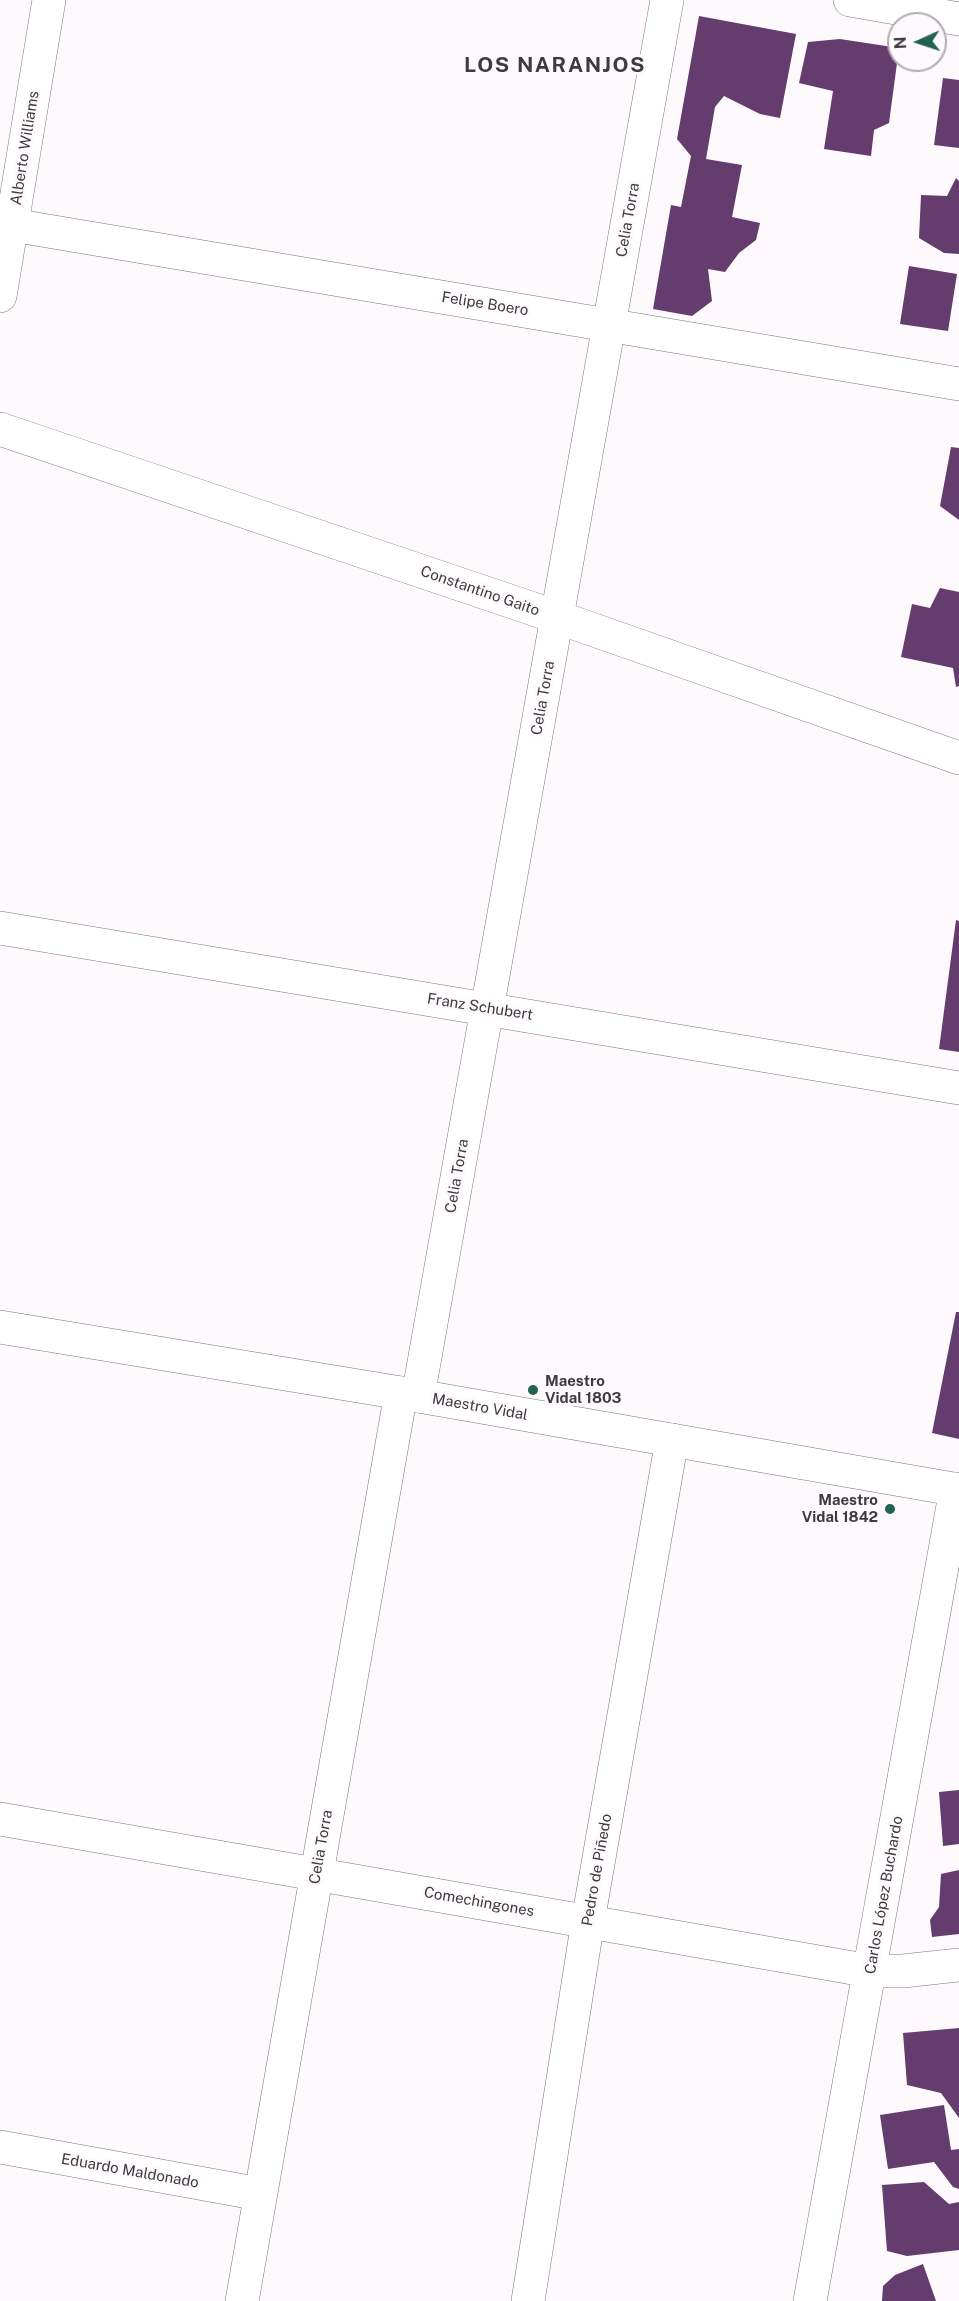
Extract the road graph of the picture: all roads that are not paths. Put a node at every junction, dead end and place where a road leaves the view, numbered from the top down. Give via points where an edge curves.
1 (49, 0) edge
2 (667, 0) edge
3 (850, 0) edge
4 (959, 19) edge
5 (12, 225) junction
6 (0, 296) edge
7 (609, 325) junction
8 (959, 384) edge
9 (0, 429) edge
10 (557, 617) junction
11 (959, 758) edge
12 (0, 928) edge
13 (487, 1008) junction
14 (959, 1088) edge
15 (0, 1327) edge
16 (409, 1394) junction
17 (672, 1440) junction
18 (958, 1490) edge
19 (0, 1819) edge
20 (316, 1875) junction
21 (588, 1921) junction
22 (959, 1965) edge
23 (870, 1971) junction
24 (0, 2148) edge
25 (260, 2194) junction
26 (242, 2301) edge
27 (528, 2301) edge
28 (810, 2301) edge

1 - 5 street, Alberto Williams
2 - 7 street, Celia Torra
3 - 4 street
5 - 6 street, Alberto Williams
5 - 7 street, Felipe Boero
7 - 8 street, Felipe Boero
7 - 10 street, Celia Torra
9 - 10 street, Constantino Gaito
10 - 11 street, Constantino Gaito
10 - 13 street, Celia Torra
12 - 13 street, Franz Schubert
13 - 14 street, Franz Schubert
13 - 16 street, Celia Torra
15 - 16 street, Maestro Vidal
16 - 17 street, Maestro Vidal
16 - 20 street, Celia Torra
17 - 18 street, Maestro Vidal
17 - 21 street, Pedro de Piñedo
18 - 23 street, Carlos López Buchardo
19 - 20 street, Comechingones
20 - 21 street, Comechingones
20 - 25 street, Celia Torra
21 - 23 street, Comechingones
21 - 27 street, Pedro de Piñedo
22 - 23 street, Comechingones
23 - 28 street, Carlos López Buchardo
24 - 25 street, Eduardo Maldonado
25 - 26 street, Celia Torra

